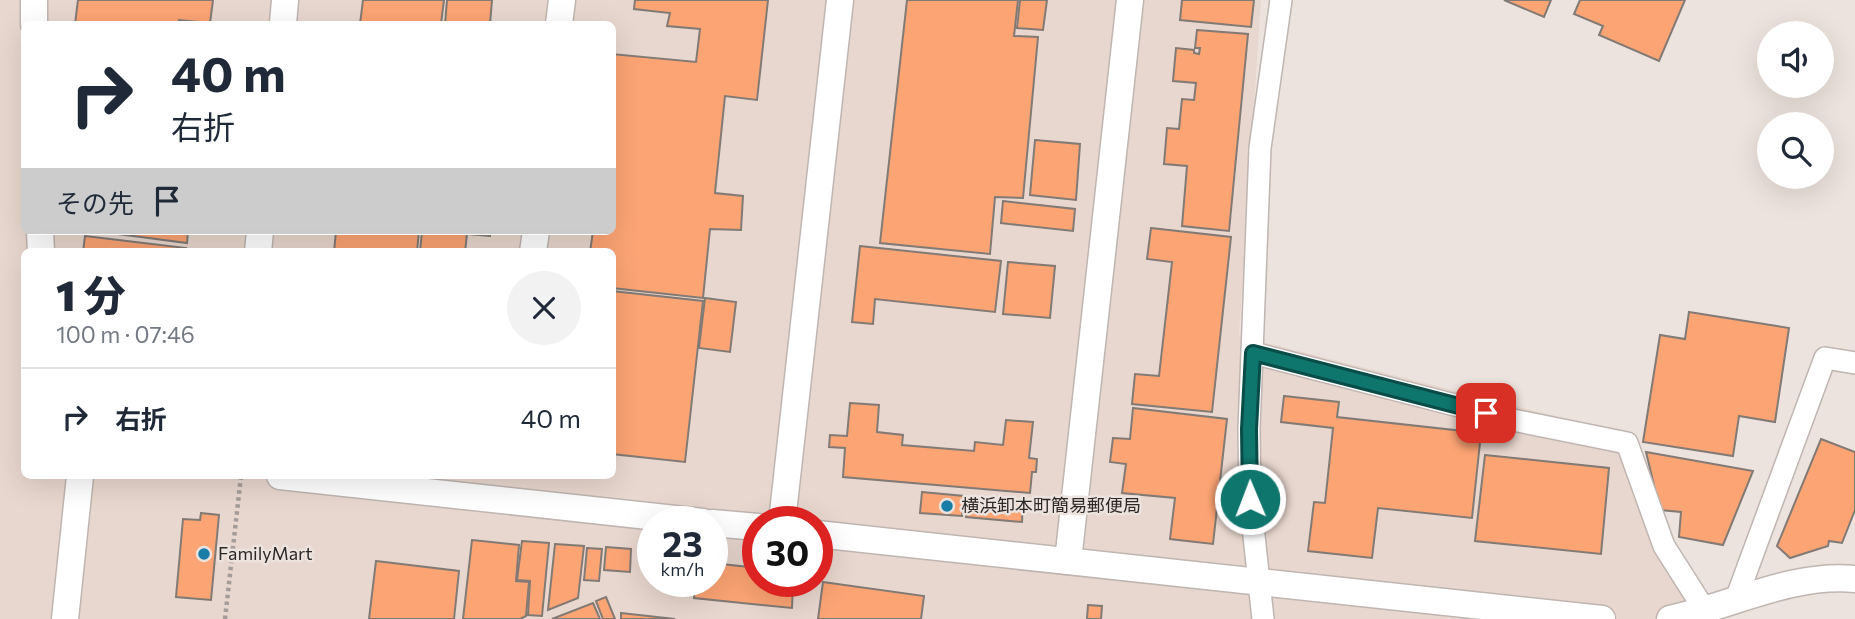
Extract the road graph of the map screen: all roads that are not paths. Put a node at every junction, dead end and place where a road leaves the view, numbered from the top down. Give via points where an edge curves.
1 (34, 0) edge
2 (285, 0) edge
3 (562, 0) edge
4 (840, 0) edge
5 (1130, 0) edge
6 (1281, 0) edge
7 (34, 21) edge
8 (282, 21) edge
9 (559, 21) edge
10 (1253, 353) junction
11 (1855, 363) edge
12 (80, 479) edge
13 (336, 479) edge
14 (506, 488) edge
15 (784, 506) edge
16 (637, 511) edge
17 (833, 536) edge
18 (1068, 561) junction
19 (1855, 579) edge
20 (1260, 580) junction
21 (1735, 602) junction
22 (1704, 609) junction
23 (65, 619) edge
24 (1263, 619) edge
25 (1602, 619) edge
26 (1670, 619) edge

1 - 7 street
2 - 8 street
3 - 9 street
4 - 15 street
5 - 18 street
6 - 10 street via 1260,148
10 - 20 street via 1250,499
10 - 22 street via 1513,420 1627,443 1664,545
11 - 21 street via 1825,358
12 - 23 street
13 - 14 street
14 - 16 street
17 - 18 street
18 - 20 street
19 - 21 street via 1786,584
20 - 24 street
20 - 25 street
21 - 22 street
22 - 26 street

